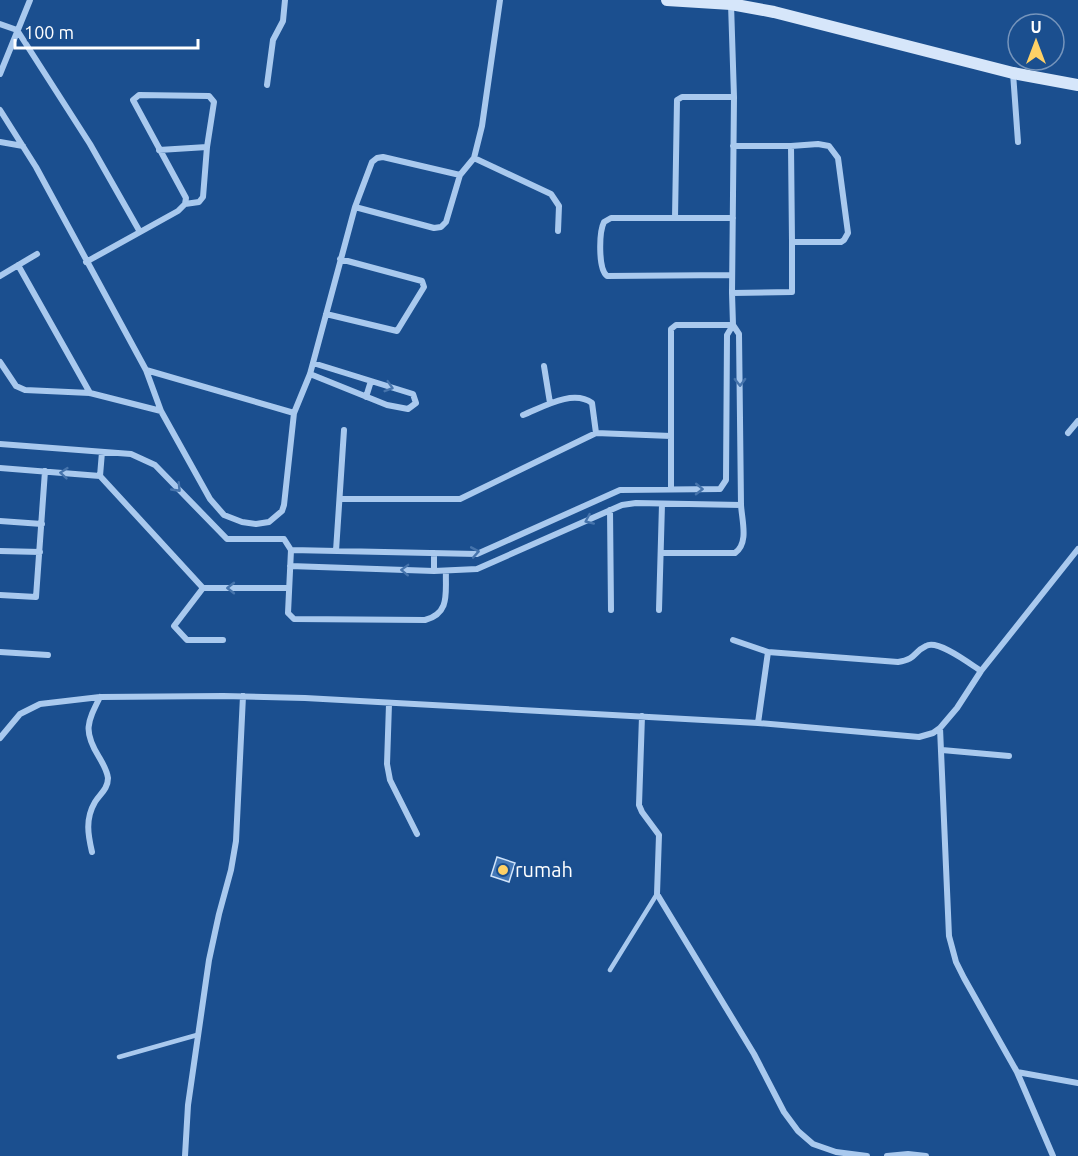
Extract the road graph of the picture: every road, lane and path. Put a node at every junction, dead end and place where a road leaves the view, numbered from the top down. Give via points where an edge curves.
1 (30, 0) edge
2 (285, 0) edge
3 (500, 0) edge
4 (667, 0) edge
5 (731, 4) junction
6 (0, 24) edge
7 (17, 30) junction
8 (1013, 73) junction
9 (0, 74) edge
10 (1078, 85) edge
11 (267, 86) dead end
12 (734, 97) junction
13 (0, 110) edge
14 (0, 142) edge
15 (1018, 142) dead end
16 (23, 146) junction
17 (733, 146) junction
18 (791, 146) junction
19 (207, 147) junction
20 (159, 150) junction
21 (474, 158) junction
22 (460, 176) junction
23 (185, 204) junction
24 (355, 207) junction
25 (675, 218) junction
26 (733, 219) junction
27 (558, 231) dead end
28 (140, 232) junction
29 (792, 242) junction
30 (38, 254) dead end
31 (340, 259) junction
32 (86, 262) junction
33 (18, 265) junction
34 (732, 275) junction
35 (0, 276) edge
36 (732, 293) junction
37 (326, 314) junction
38 (733, 325) junction
39 (0, 362) edge
40 (313, 363) junction
41 (544, 366) dead end
42 (146, 370) junction
43 (310, 374) junction
44 (372, 381) junction
45 (90, 393) junction
46 (366, 397) junction
47 (550, 403) junction
48 (161, 411) junction
49 (294, 413) junction
50 (524, 415) dead end
51 (1078, 422) edge
52 (344, 430) dead end
53 (596, 433) junction
54 (1068, 434) dead end
55 (671, 435) junction
56 (0, 444) edge
57 (102, 452) junction
58 (0, 468) edge
59 (45, 471) junction
60 (100, 476) junction
61 (636, 489) junction
62 (671, 489) junction
63 (340, 499) junction
64 (636, 503) junction
65 (662, 504) junction
66 (741, 505) junction
67 (610, 510) junction
68 (0, 521) edge
69 (42, 524) junction
70 (1078, 549) edge
71 (291, 550) junction
72 (0, 551) edge
73 (336, 551) junction
74 (40, 552) junction
75 (434, 553) junction
76 (661, 553) junction
77 (290, 566) junction
78 (434, 571) junction
79 (446, 571) junction
80 (203, 588) junction
81 (290, 588) junction
82 (0, 595) edge
83 (611, 610) dead end
84 (659, 610) dead end
85 (223, 640) dead end
86 (733, 640) dead end
87 (0, 652) edge
88 (768, 652) junction
89 (48, 655) dead end
90 (981, 671) junction
91 (243, 696) junction
92 (100, 697) junction
93 (389, 704) junction
94 (642, 716) junction
95 (758, 723) junction
96 (940, 728) junction
97 (0, 738) edge
98 (942, 750) junction
99 (1009, 756) dead end
100 (417, 834) dead end
101 (92, 852) dead end
102 (657, 894) junction
103 (610, 970) dead end
104 (198, 1035) junction
105 (119, 1057) dead end
106 (1017, 1072) junction
107 (1078, 1083) edge
108 (184, 1156) edge
109 (867, 1156) edge
110 (887, 1156) edge
111 (926, 1156) edge
112 (1053, 1156) edge

1 - 7 street
2 - 11 street via 283,21 273,40
3 - 21 street
4 - 5 street
5 - 8 street
5 - 12 street
6 - 7 street
7 - 9 street
7 - 28 street via 90,144
8 - 10 street
8 - 15 street
12 - 17 street
12 - 25 street via 677,100
13 - 16 street
14 - 16 street
16 - 32 street
17 - 18 street
17 - 26 street
18 - 29 street
18 - 29 street via 825,145 836,153 848,233 841,242
19 - 20 street
19 - 20 street via 213,98 139,95 133,100
19 - 23 street via 202,197 198,202
20 - 23 street via 186,198
21 - 22 street
21 - 27 street via 550,194 559,206
22 - 24 street via 376,158
22 - 24 street via 446,222 441,226 434,228
23 - 28 street
24 - 31 street
25 - 26 street
25 - 34 street via 607,219 601,228 602,271 610,276
26 - 34 street
28 - 32 street
29 - 36 street via 792,292
30 - 33 street
31 - 37 street
31 - 37 street via 422,281 424,287 397,331
32 - 42 street
33 - 35 street
33 - 45 street
34 - 36 street
36 - 38 street
37 - 40 street
38 - 55 street via 676,325 671,329
62 -> 38 street via 717,490 725,483 727,335
38 -> 66 street via 739,334
39 - 45 street via 16,386 24,390
40 - 43 street
40 - 44 street
41 - 47 street
42 - 48 street
42 - 49 street
43 - 46 street
43 - 49 street
44 - 46 street
44 -> 46 street via 413,394 416,403 402,409
45 - 48 street
47 - 50 street
47 - 53 street via 586,399 592,403
48 - 49 street via 210,498 224,515 256,524 269,522 282,511
51 - 54 street
52 - 63 street
53 - 55 street
53 - 63 street via 460,498
55 - 62 street
56 - 57 street
57 - 60 street
57 -> 71 street via 131,454 155,465 227,539 284,539
58 - 59 street
60 -> 59 street
59 - 69 street
60 - 80 street
61 - 62 street
61 - 64 street
75 -> 61 street via 477,554 620,490
63 - 73 street
64 - 65 street
64 - 67 street
65 - 66 street
65 - 76 street
66 - 76 street via 744,540 735,553
67 -> 79 street via 477,569
67 - 83 street
68 - 69 street
69 - 74 street
70 - 90 street
71 - 73 street
71 - 77 street
72 - 74 street
73 - 75 street
74 - 82 street via 36,597
75 - 78 street
76 - 84 street
78 -> 77 street
77 - 81 street
78 - 79 street
79 - 81 street via 444,606 425,620 294,619 288,613
81 -> 80 street
80 - 85 street via 174,626 187,640
86 - 88 street
87 - 89 street
88 - 90 street via 898,662 910,660 930,644
88 - 95 street
90 - 96 street
91 - 92 street
91 - 93 street
91 - 104 street via 236,841 209,960
92 - 97 street via 40,704 20,714
92 - 101 street via 87,728 108,780 90,813 87,828
93 - 94 street
93 - 100 street via 390,780
94 - 95 street
94 - 102 street via 639,805 659,835
95 - 96 street via 902,736 919,736
96 - 98 street
98 - 99 street
98 - 106 street via 949,936 956,962
102 - 103 lane
102 - 109 street via 798,1131 813,1144
104 - 105 lane
104 - 108 street
106 - 107 street
106 - 112 street
110 - 111 street

